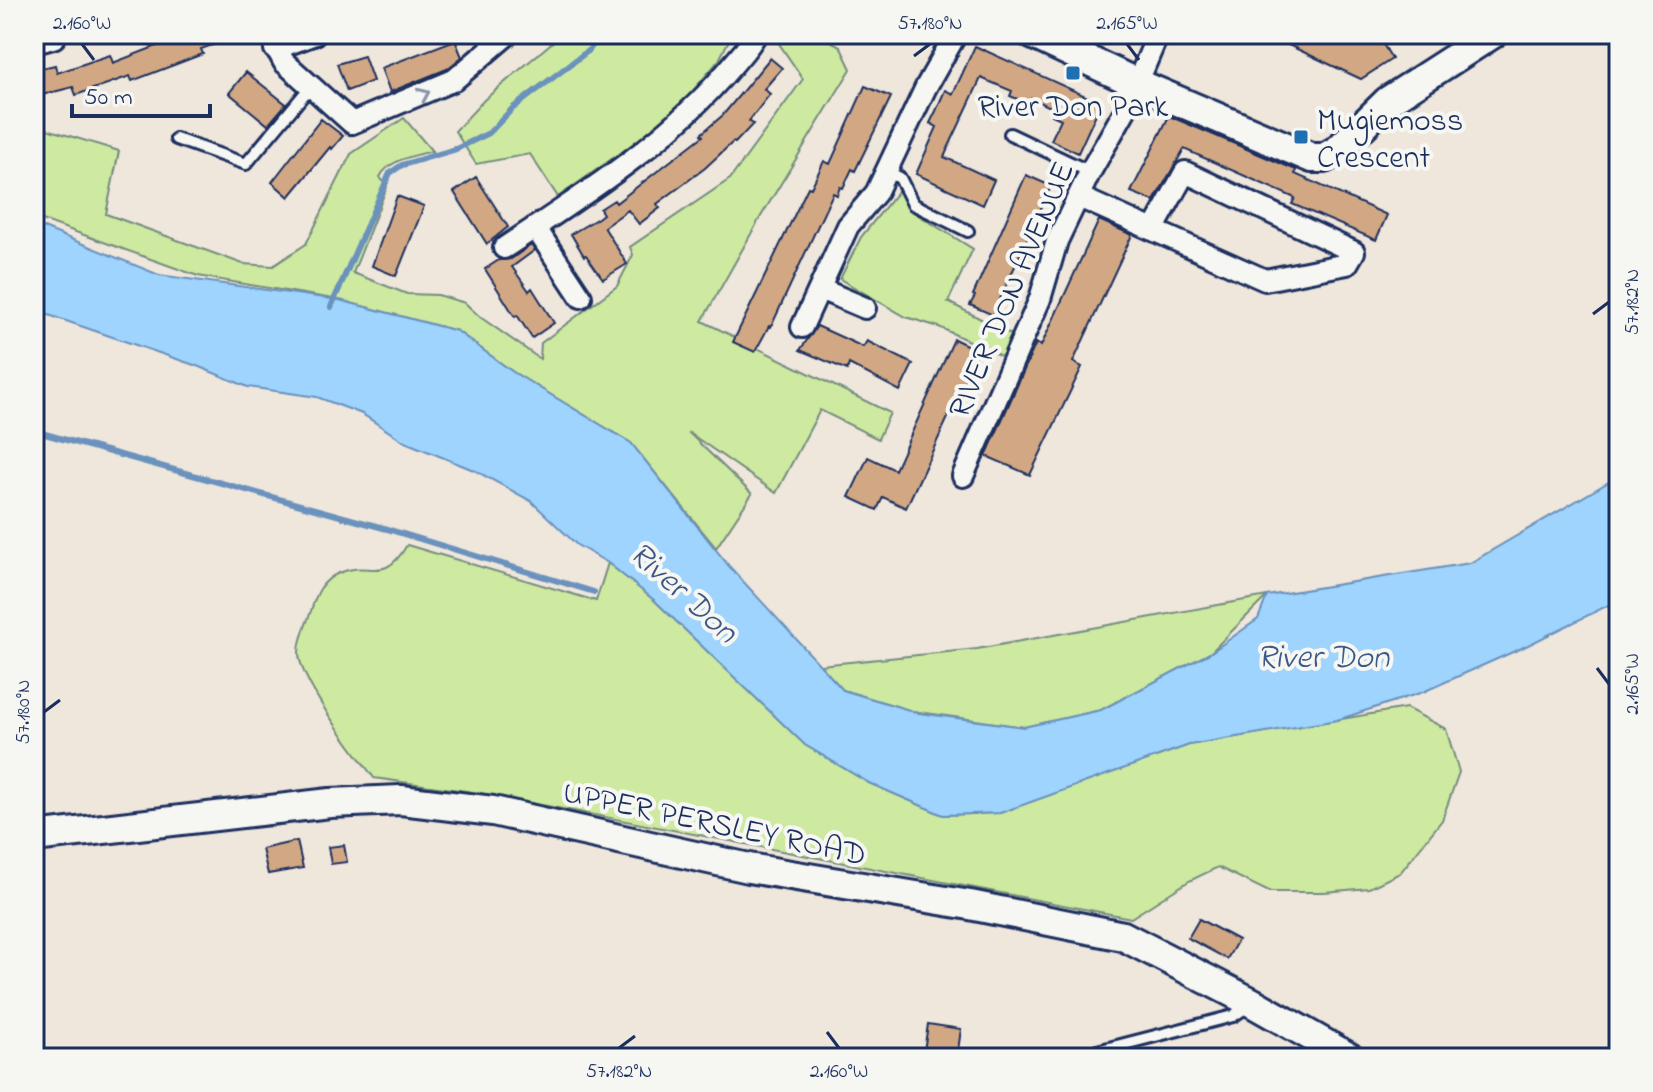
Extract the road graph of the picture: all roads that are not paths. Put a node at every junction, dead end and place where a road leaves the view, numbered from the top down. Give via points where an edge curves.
1 (52, 34) edge
2 (315, 34) edge
3 (508, 34) edge
4 (756, 34) edge
5 (956, 34) edge
6 (1032, 34) edge
7 (1158, 34) edge
8 (1492, 34) edge
9 (34, 39) edge
10 (272, 41) edge
11 (1136, 83) junction
12 (311, 86) junction
13 (1010, 134) dead end
14 (176, 139) dead end
15 (886, 171) junction
16 (1090, 172) junction
17 (1079, 197) junction
18 (535, 227) junction
19 (1153, 230) junction
20 (968, 231) dead end
21 (504, 248) dead end
22 (820, 289) junction
23 (581, 297) dead end
24 (865, 308) dead end
25 (802, 327) dead end
26 (963, 476) dead end
27 (34, 837) edge
28 (1253, 1003) junction
29 (1070, 1058) edge
30 (1350, 1058) edge

1 - 9 street
2 - 10 street
12 -> 3 street via 352,123 454,80
4 - 18 street via 678,124
5 - 15 street
6 - 11 street
7 - 11 street
8 - 11 street via 1388,101 1324,158 1301,154
10 - 12 street via 284,62
11 - 16 street, RIVER DON AVENUE
12 - 14 lane via 246,164
13 - 16 lane
15 - 20 lane via 900,178 913,204
15 - 22 street via 876,193 848,226
16 - 17 street, RIVER DON AVENUE
17 - 19 street
17 - 26 street, RIVER DON AVENUE
18 - 21 street
18 - 23 street
19 - 19 street via 1265,280 1347,264 1354,252 1185,172
22 - 24 street
22 - 25 street
27 - 28 street, UPPER PERSLEY ROAD via 330,803 447,804 749,868 1123,936
28 - 29 lane via 1233,1016
28 - 30 street, UPPER PERSLEY ROAD

